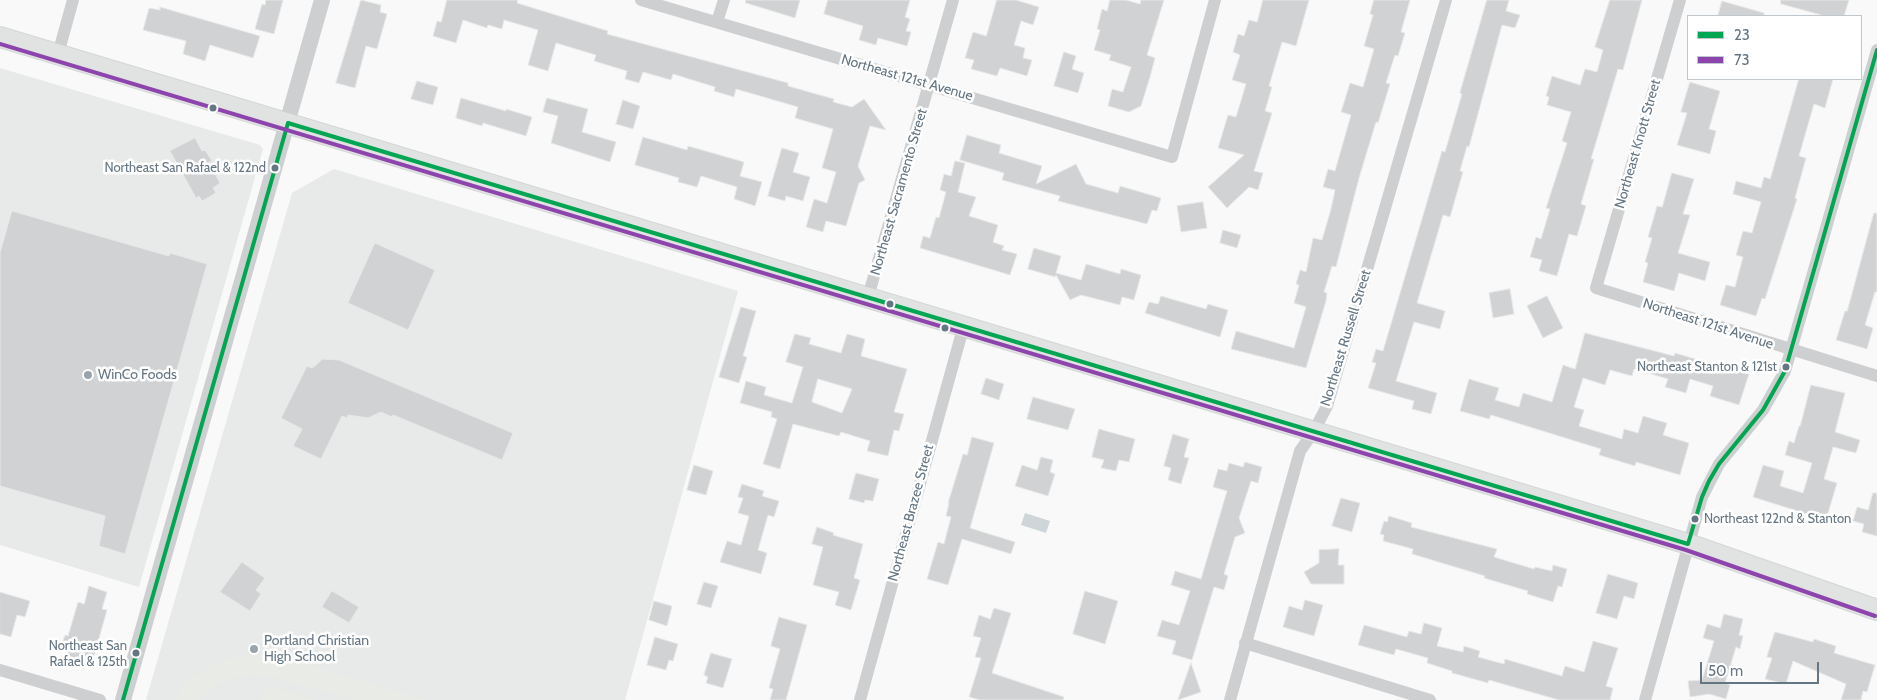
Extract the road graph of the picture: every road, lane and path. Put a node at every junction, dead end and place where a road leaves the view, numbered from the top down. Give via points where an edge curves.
1 (73, 0) edge
2 (322, 0) edge
3 (641, 0) edge
4 (724, 0) edge
5 (953, 0) edge
6 (1216, 0) edge
7 (1446, 0) edge
8 (1680, 0) edge
9 (717, 22) junction
10 (0, 37) edge
11 (1877, 50) edge
12 (58, 54) junction
13 (929, 85) junction
14 (288, 122) junction
15 (1596, 288) joint
16 (868, 297) junction
17 (964, 326) junction
18 (1792, 350) junction
19 (1877, 376) edge
20 (1314, 431) junction
21 (1688, 544) junction
22 (1877, 610) edge
23 (1245, 643) junction
24 (0, 670) edge
25 (100, 700) edge
26 (123, 700) edge
27 (860, 700) edge
28 (1230, 700) edge
29 (1430, 700) edge
30 (1645, 700) edge

1 - 12 street
2 - 14 street
3 - 9 street, Northeast 121st Avenue
4 - 9 street
5 - 13 street, Northeast Sacramento Street
6 - 13 street, Northeast 121st Avenue via 1172,157
7 - 20 street, Northeast Russell Street via 1327,406
8 - 15 street, Northeast Knott Street
9 - 13 street, Northeast 121st Avenue
10 - 12 main road
11 - 18 street
12 - 14 main road
13 - 16 street, Northeast Sacramento Street
14 - 16 main road
14 - 26 street
15 - 18 street, Northeast 121st Avenue
16 - 17 main road
17 - 20 main road
17 - 27 street, Northeast Brazee Street
18 - 19 street, Northeast 121st Avenue
18 - 21 street via 1767,404 1709,481
20 - 21 main road
20 - 23 street, Northeast Russell Street via 1300,452
21 - 22 main road
21 - 30 street
23 - 28 street, Northeast Russell Street
23 - 29 street
24 - 25 street

